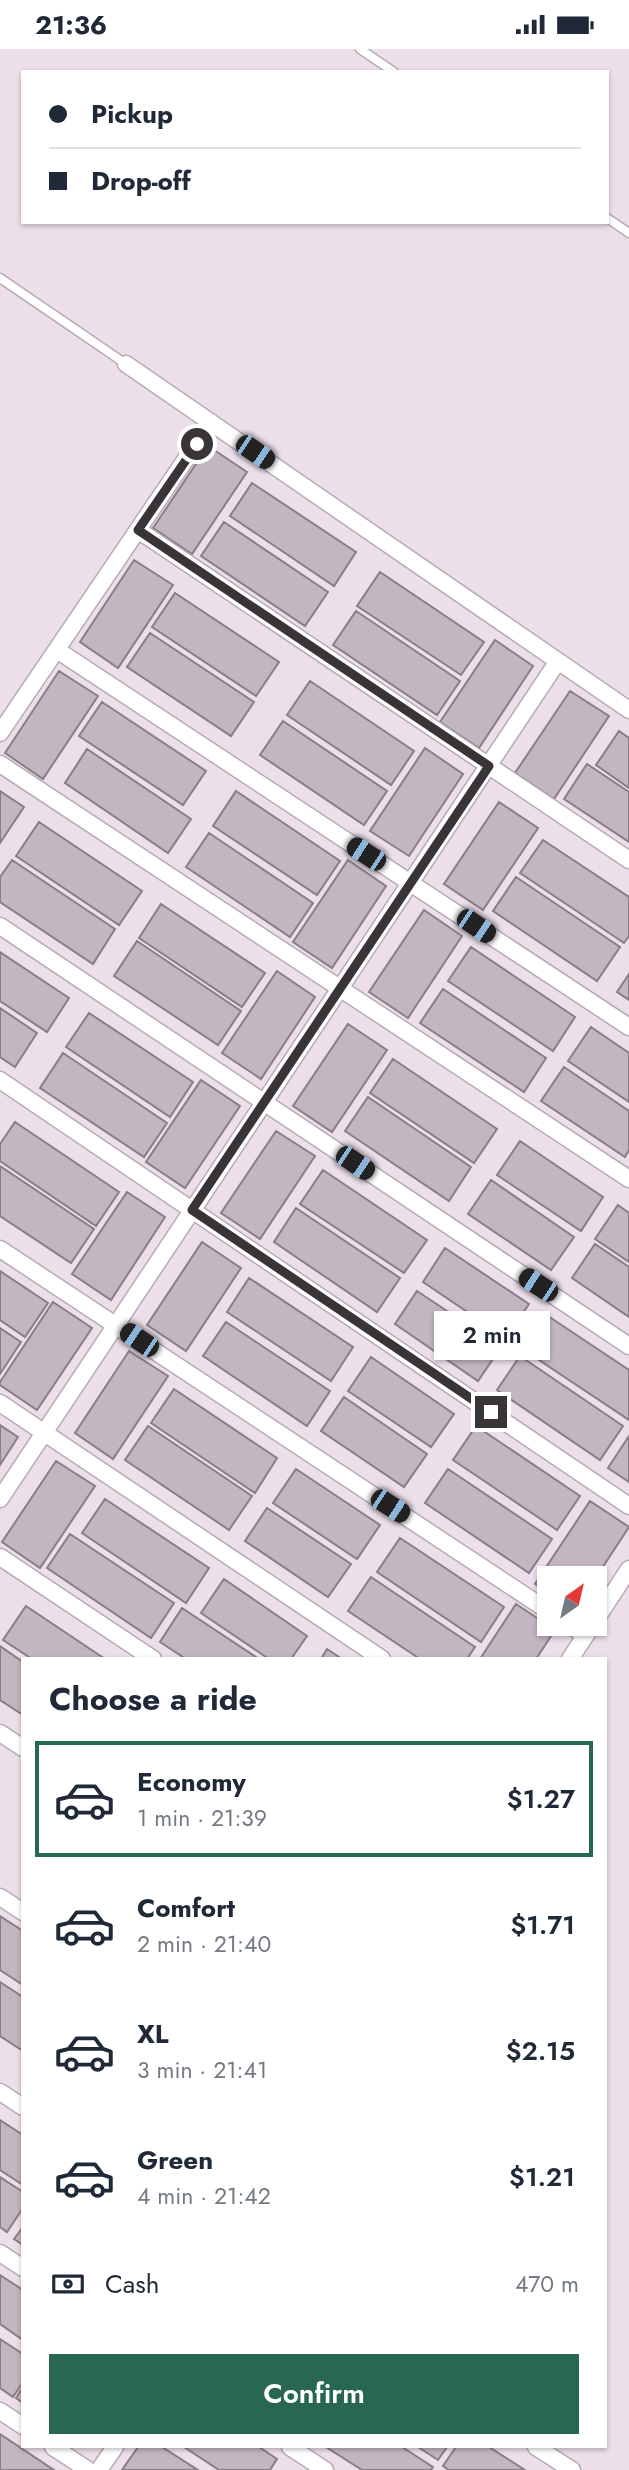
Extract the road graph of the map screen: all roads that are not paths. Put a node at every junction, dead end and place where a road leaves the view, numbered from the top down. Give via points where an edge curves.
1 (360, 49) edge
2 (391, 70) edge
3 (609, 219) edge
4 (629, 233) edge
5 (0, 278) edge
6 (126, 364) joint
7 (211, 422) junction
8 (138, 530) junction
9 (57, 650) junction
10 (558, 661) junction
11 (629, 710) edge
12 (0, 733) edge
13 (0, 764) edge
14 (489, 766) junction
15 (629, 860) edge
16 (410, 883) junction
17 (0, 926) edge
18 (341, 988) junction
19 (629, 1027) edge
20 (0, 1080) edge
21 (264, 1103) junction
22 (629, 1178) edge
23 (192, 1210) junction
24 (0, 1249) edge
25 (116, 1325) junction
26 (629, 1346) edge
27 (0, 1403) edge
28 (44, 1433) junction
29 (0, 1499) edge
30 (629, 1506) edge
31 (0, 1557) edge
32 (629, 1569) edge
33 (537, 1603) edge
34 (607, 1603) edge
35 (585, 1636) edge
36 (150, 1657) edge
37 (379, 1657) edge
38 (571, 1657) edge
39 (0, 1733) edge
40 (21, 1747) edge
41 (0, 1897) edge
42 (21, 1911) edge
43 (0, 2092) edge
44 (21, 2106) edge
45 (0, 2253) edge
46 (21, 2267) edge
47 (0, 2411) edge
48 (21, 2425) edge
49 (55, 2448) edge
50 (114, 2448) edge
51 (292, 2448) edge
52 (538, 2448) edge
53 (88, 2470) edge
54 (99, 2470) edge
55 (325, 2470) edge
56 (572, 2470) edge

1 - 2 lane
3 - 4 lane
5 - 6 lane
6 - 7 street
7 - 8 street
7 - 10 street
8 - 9 street
8 - 14 street
9 - 12 street
9 - 16 street
10 - 11 street
10 - 14 street
13 - 18 street
14 - 15 street
14 - 16 street
16 - 18 street
16 - 19 street
17 - 21 street
18 - 21 street
18 - 22 street
20 - 23 street
21 - 23 street
21 - 26 street
23 - 25 street
23 - 30 street
24 - 25 street
25 - 28 street
25 - 33 street
27 - 28 street
28 - 29 street
28 - 37 street
31 - 36 street
32 - 34 street
35 - 38 street
39 - 40 street
41 - 42 street
43 - 44 street
45 - 46 street
47 - 48 street
49 - 53 street
50 - 54 street
51 - 55 street
52 - 56 street

